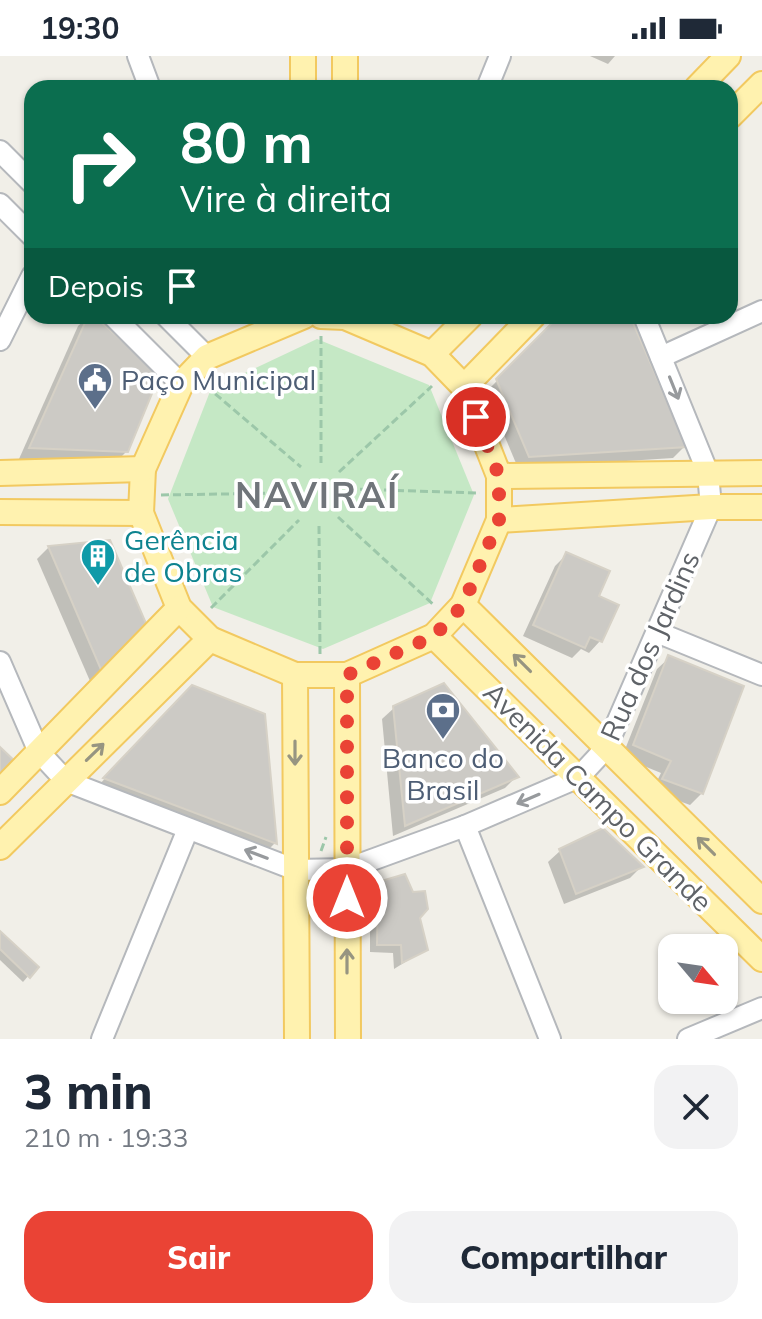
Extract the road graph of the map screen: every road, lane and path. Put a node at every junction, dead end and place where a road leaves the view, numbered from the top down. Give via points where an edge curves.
1 (138, 56) edge
2 (303, 56) edge
3 (345, 56) edge
4 (500, 56) edge
5 (728, 56) edge
6 (147, 80) edge
7 (303, 80) edge
8 (345, 80) edge
9 (490, 80) edge
10 (705, 80) edge
11 (762, 84) edge
12 (738, 108) edge
13 (0, 151) edge
14 (24, 175) edge
15 (0, 204) edge
16 (24, 228) edge
17 (24, 292) edge
18 (762, 311) edge
19 (738, 322) edge
20 (125, 324) edge
21 (170, 324) edge
22 (314, 324) edge
23 (327, 324) edge
24 (339, 324) edge
25 (467, 324) edge
26 (521, 324) edge
27 (647, 324) edge
28 (733, 324) edge
29 (0, 340) edge
30 (661, 357) junction
31 (449, 370) junction
32 (193, 371) junction
33 (321, 463) dead end
34 (301, 467) dead end
35 (143, 469) junction
36 (339, 472) dead end
37 (0, 473) edge
38 (708, 473) junction
39 (762, 473) edge
40 (499, 485) junction
41 (348, 489) dead end
42 (285, 493) dead end
43 (142, 504) junction
44 (711, 507) junction
45 (762, 507) edge
46 (0, 512) edge
47 (338, 517) dead end
48 (299, 520) dead end
49 (499, 520) junction
50 (319, 526) dead end
51 (449, 620) junction
52 (195, 624) junction
53 (659, 633) junction
54 (0, 662) edge
55 (295, 675) junction
56 (320, 675) junction
57 (347, 675) junction
58 (762, 675) edge
59 (606, 748) junction
60 (39, 752) junction
61 (579, 777) junction
62 (66, 781) junction
63 (0, 792) edge
64 (465, 826) junction
65 (188, 829) junction
66 (0, 847) edge
67 (347, 869) junction
68 (296, 870) junction
69 (762, 901) edge
70 (762, 959) edge
71 (762, 1008) edge
72 (102, 1039) edge
73 (297, 1039) edge
74 (348, 1039) edge
75 (550, 1039) edge
76 (688, 1039) edge

1 - 6 street
2 - 7 main road
3 - 8 main road
4 - 9 street
5 - 10 main road
11 - 12 main road
13 - 14 street
15 - 16 street
17 - 29 street
18 - 19 street
20 - 32 street
21 - 32 street
22 - 32 main road
23 - 33 path
24 - 31 main road
25 - 31 main road
26 - 31 main road
27 - 30 street, Rua dos Jardins
28 - 30 street
30 -> 38 street, Rua dos Jardins
31 - 36 path
31 - 40 main road
32 - 34 path
32 - 35 main road
35 - 37 main road
35 - 43 main road
38 - 39 main road
38 - 40 main road
38 - 44 street, Rua dos Jardins
40 - 41 path
40 - 49 main road
42 - 43 path
43 - 46 main road
43 - 52 main road
44 - 45 main road
44 - 49 main road
44 - 53 street, Rua dos Jardins
47 - 51 path
48 - 52 path
49 - 51 main road
50 - 56 path
51 - 57 main road
59 -> 51 main road, Avenida Campo Grande
51 - 61 main road, Avenida Campo Grande
52 - 55 main road
52 - 60 main road
62 -> 52 main road
53 - 58 street
53 - 59 street, Rua dos Jardins
54 - 60 street, Rua dos Jardins
55 - 56 main road
55 -> 68 main road
56 - 57 main road
57 - 67 main road
59 - 61 street, Rua dos Jardins
69 -> 59 main road, Avenida Campo Grande
60 - 62 street, Rua dos Jardins
60 - 63 main road
61 -> 64 street, Rua dos Jardins
61 - 70 main road, Avenida Campo Grande
62 - 65 street, Rua dos Jardins
62 - 66 main road
64 - 67 street, Rua dos Jardins
64 - 75 street
68 -> 65 street, Rua dos Jardins
65 - 72 street
67 - 68 street, Rua dos Jardins
74 -> 67 main road
68 - 73 main road
71 - 76 street

